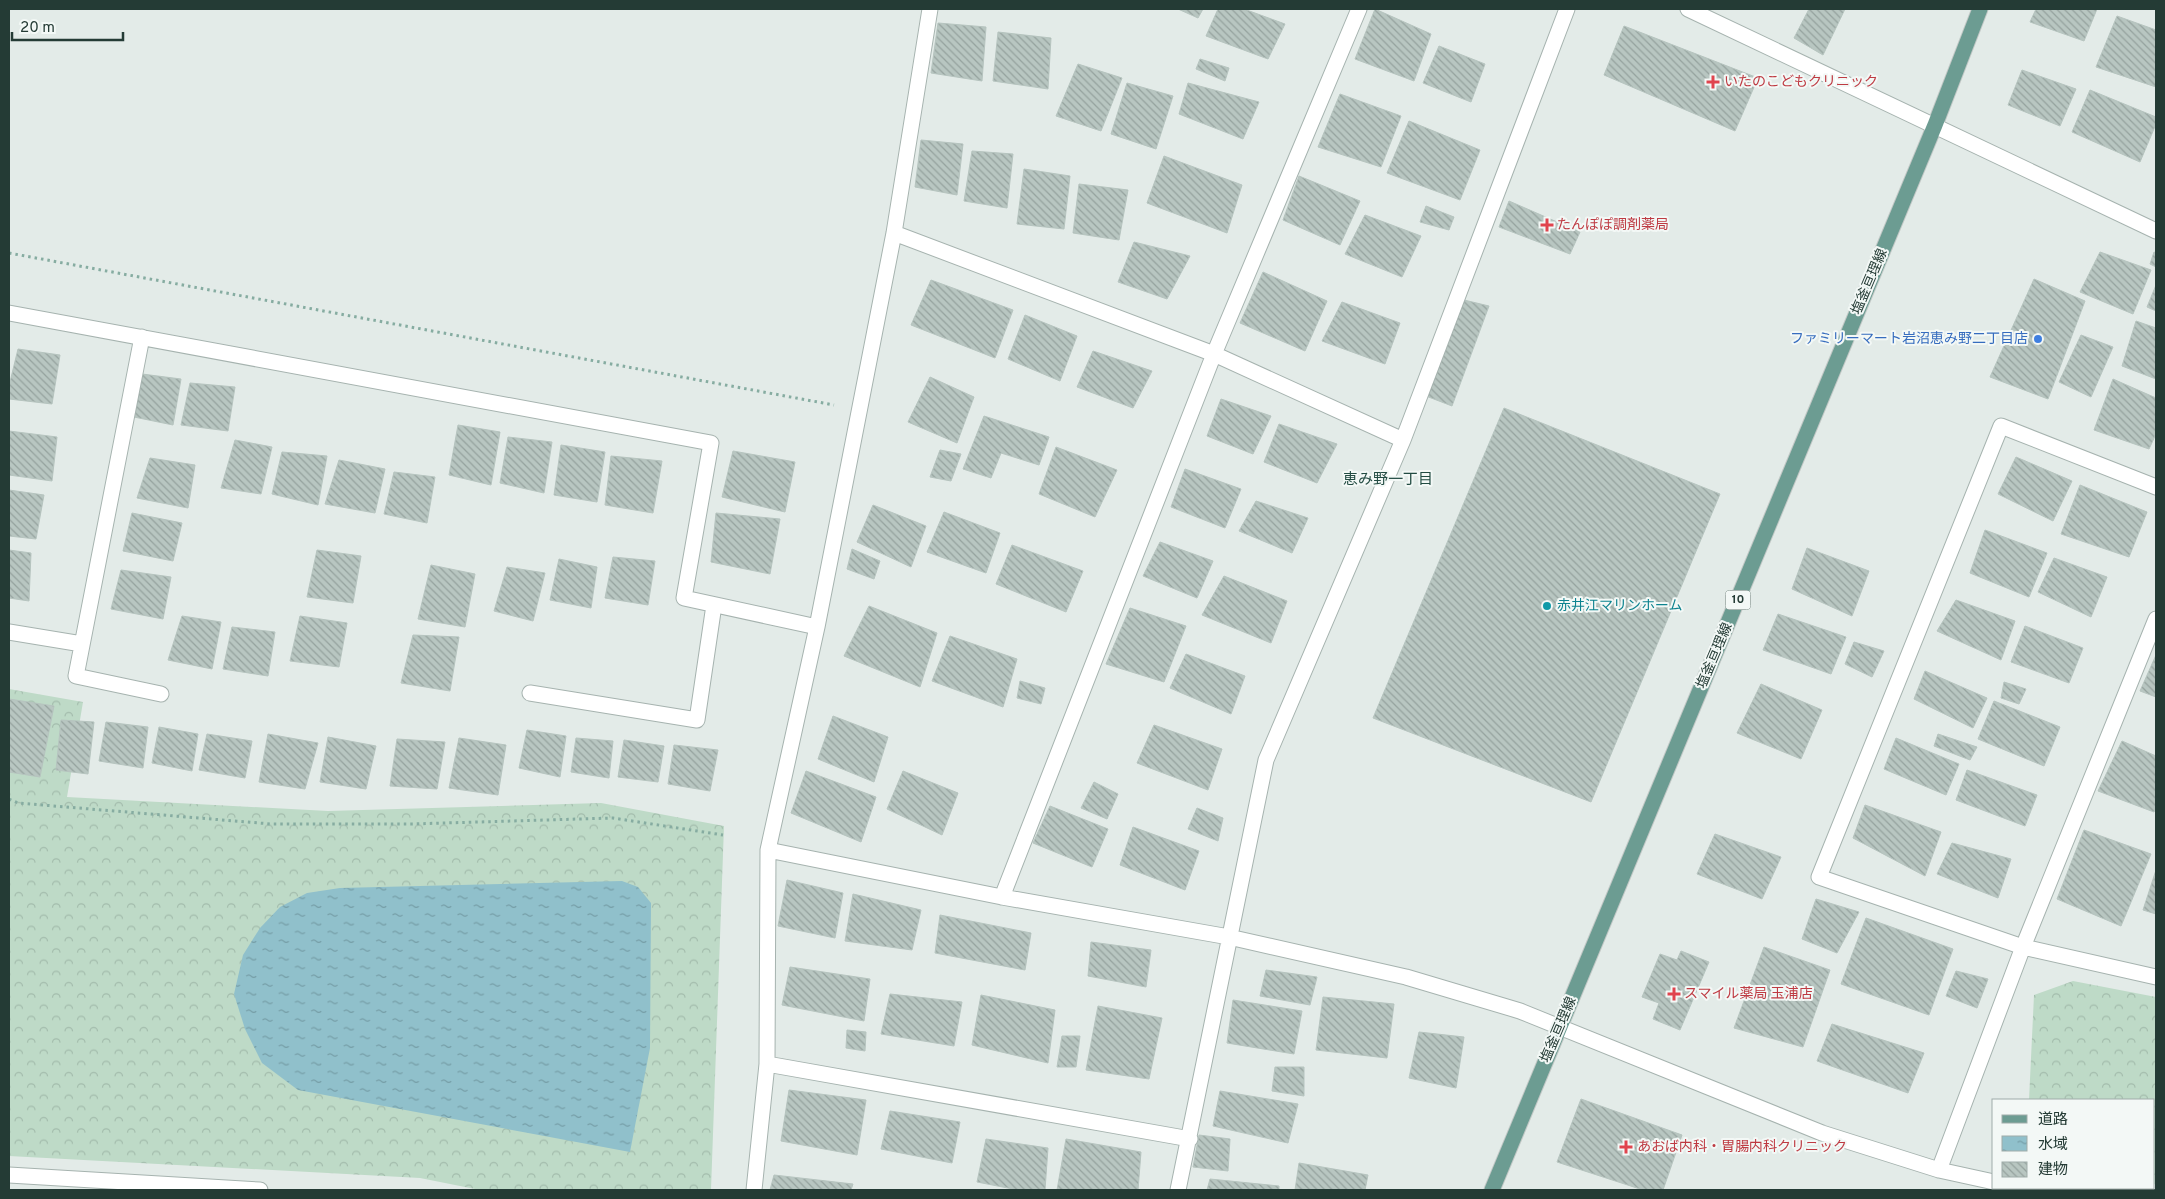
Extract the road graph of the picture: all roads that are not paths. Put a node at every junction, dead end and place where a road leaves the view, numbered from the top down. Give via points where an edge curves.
1 (930, 9) edge
2 (1359, 9) edge
3 (1567, 9) edge
4 (1688, 9) edge
5 (1980, 9) edge
6 (1935, 125) junction
7 (2156, 231) edge
8 (894, 233) junction
9 (9, 313) edge
10 (142, 337) junction
11 (1214, 354) junction
12 (1403, 440) junction
13 (2156, 487) edge
14 (714, 605) junction
15 (2156, 619) edge
16 (817, 627) junction
17 (9, 632) edge
18 (82, 644) junction
19 (530, 693) dead end
20 (161, 694) dead end
21 (768, 850) junction
22 (1002, 897) junction
23 (1229, 937) junction
24 (2023, 947) junction
25 (2156, 978) edge
26 (1561, 1026) junction
27 (767, 1064) junction
28 (1190, 1139) junction
29 (1939, 1170) junction
30 (9, 1175) edge
31 (1992, 1182) edge
32 (260, 1190) edge
33 (754, 1190) edge
34 (1178, 1190) edge
35 (1492, 1190) edge

1 - 8 street
2 - 11 street
3 - 12 street
4 - 6 street
5 - 6 main road, 塩釜亘理線 / 10
6 - 7 street
6 - 26 main road, 塩釜亘理線 / 10
8 - 11 street
8 - 16 street
9 - 10 street
10 - 14 street via 711,443 684,598
10 - 18 street
11 - 12 street
11 - 22 street
12 - 23 street via 1266,760
13 - 24 street via 2001,426 1820,877
14 - 16 street
14 - 19 street via 697,720
15 - 24 street
16 - 21 street
17 - 18 street
18 - 20 street via 76,676
21 - 22 street
21 - 27 street
22 - 23 street
23 - 26 street via 1406,977 1503,1005
23 - 28 street
24 - 25 street
24 - 29 street
26 - 29 street via 1822,1133
26 - 35 main road, 塩釜亘理線 / 10
27 - 28 street
27 - 33 street
28 - 34 street
29 - 31 street
30 - 32 street

